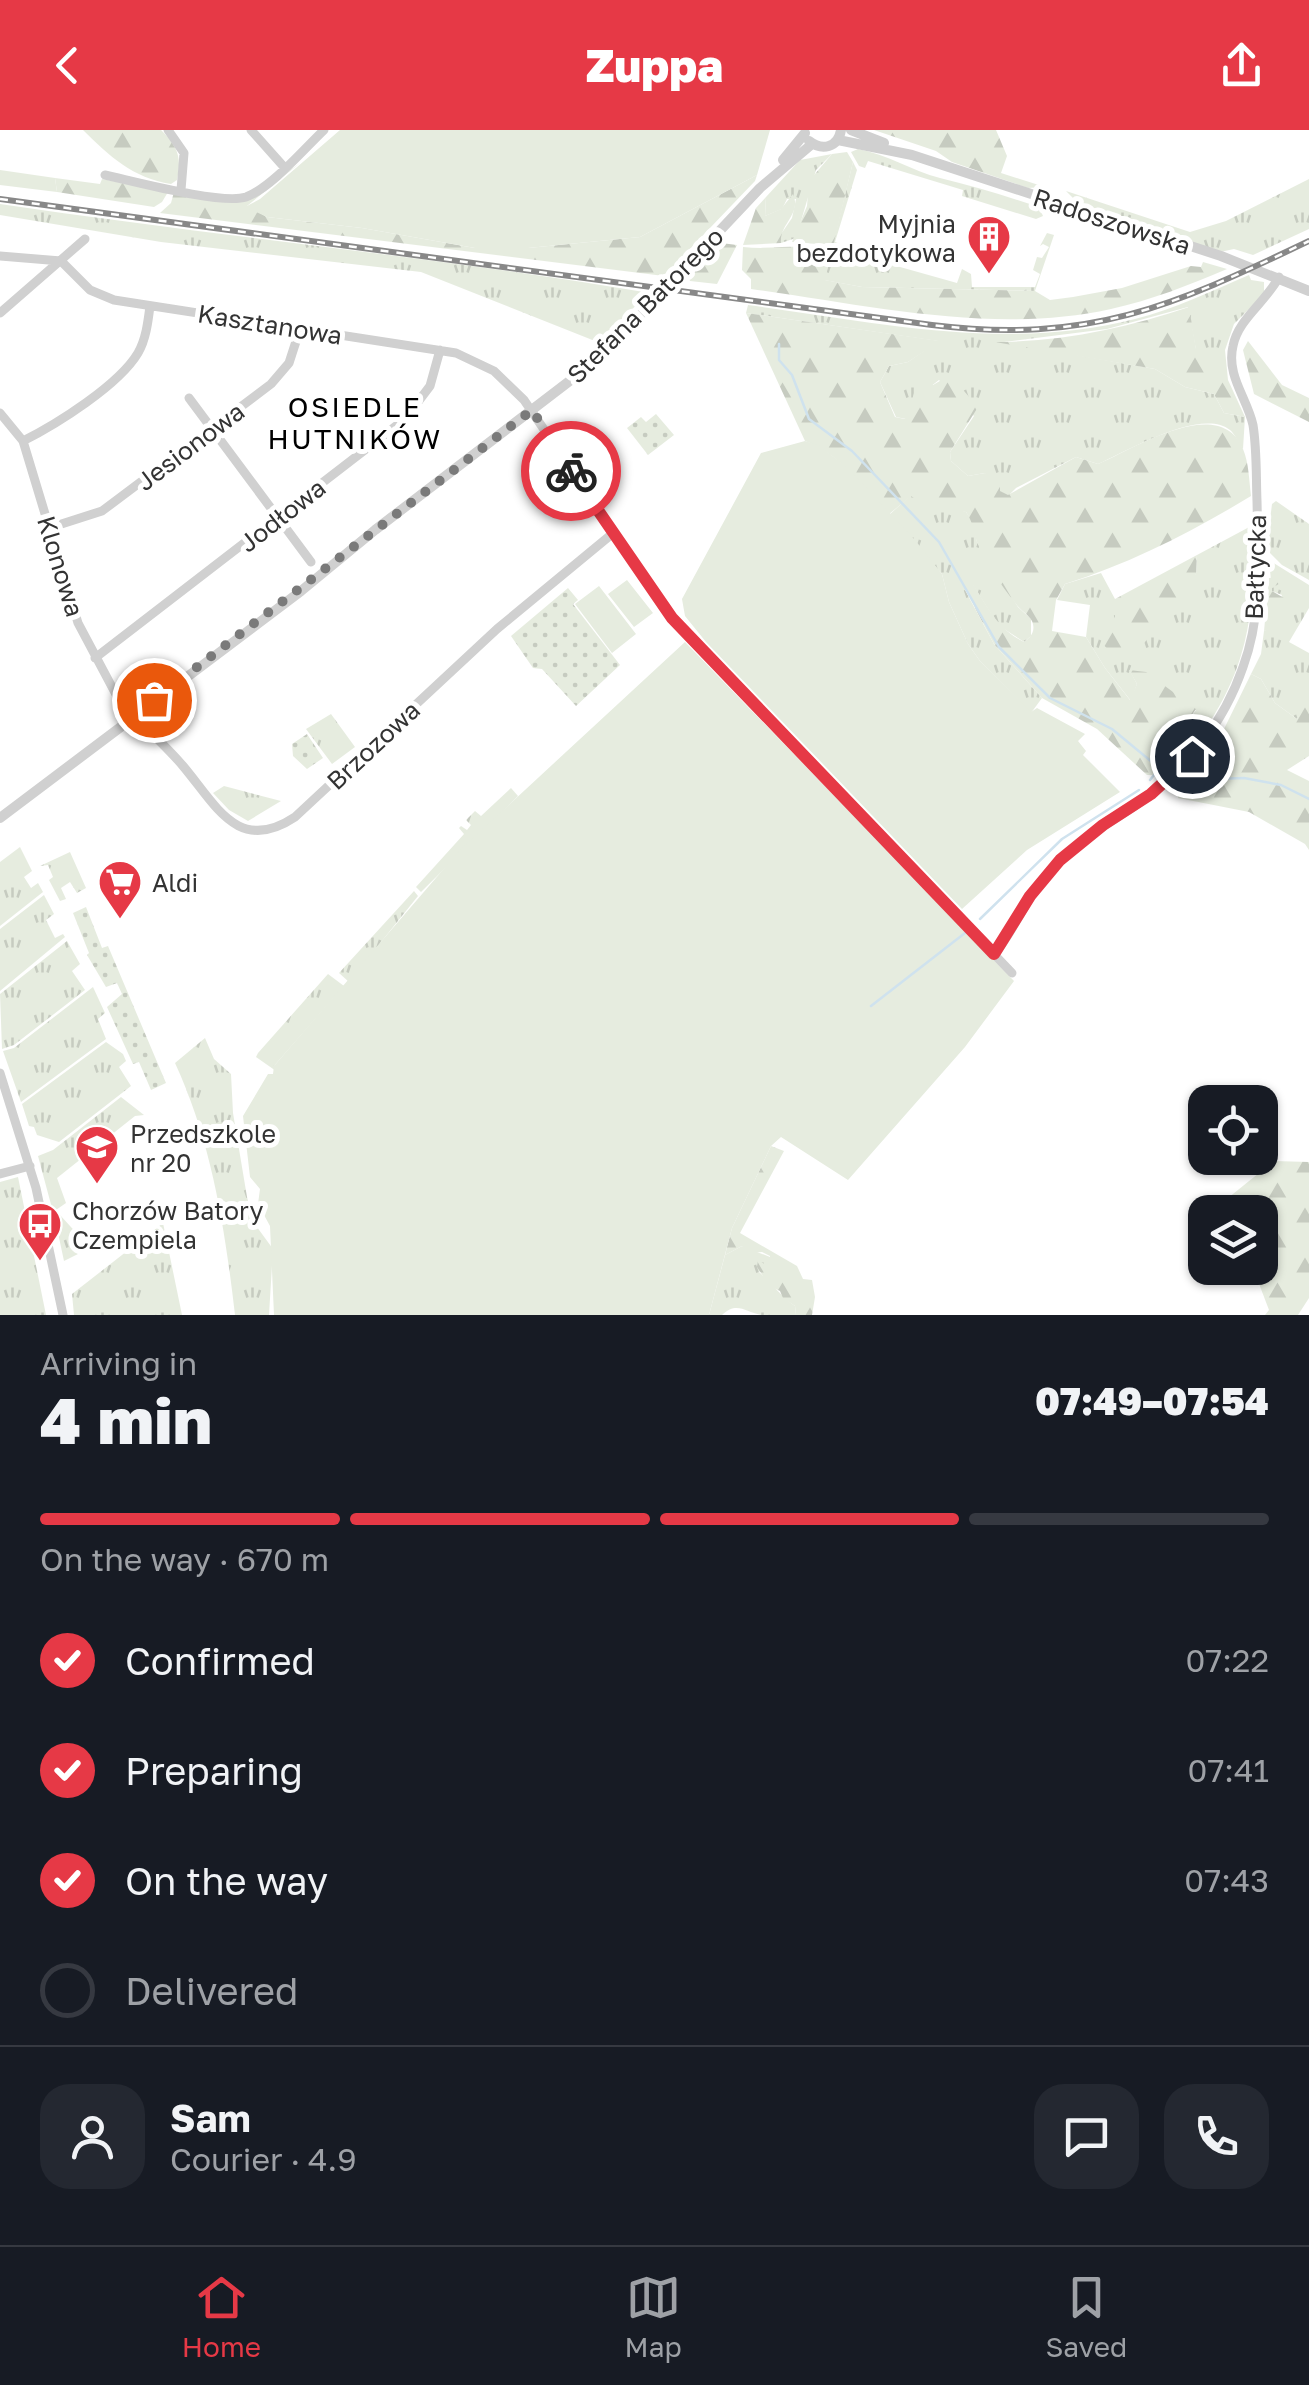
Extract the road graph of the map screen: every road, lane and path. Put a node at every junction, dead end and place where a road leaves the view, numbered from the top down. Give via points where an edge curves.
1 (168, 130) edge
2 (251, 130) edge
3 (851, 130) edge
4 (322, 131) edge
5 (805, 131) edge
6 (839, 135) edge
7 (812, 144) junction
8 (912, 155) junction
9 (284, 166) junction
10 (105, 175) dead end
11 (760, 188) junction
12 (181, 190) junction
13 (85, 239) dead end
14 (0, 256) edge
15 (61, 262) junction
16 (1279, 277) junction
17 (1309, 291) edge
18 (150, 306) junction
19 (0, 313) edge
20 (300, 329) junction
21 (440, 350) junction
22 (189, 398) dead end
23 (532, 410) junction
24 (0, 413) edge
25 (212, 429) junction
26 (23, 441) junction
27 (278, 518) junction
28 (49, 528) junction
29 (612, 534) junction
30 (310, 562) dead end
31 (95, 658) junction
32 (131, 717) junction
33 (0, 818) edge
34 (994, 954) junction
35 (1012, 974) dead end
36 (0, 1073) edge
37 (30, 1166) junction
38 (0, 1174) edge
39 (63, 1315) edge

1 - 12 street via 184,153
2 - 9 street
3 - 8 street, Radoszowska
4 - 9 street
5 - 7 street
5 - 11 street, Stefana Batorego
6 - 7 street via 823,148
6 - 8 street, Radoszowska
7 - 11 street, Stefana Batorego
8 - 16 street, Radoszowska
9 - 12 street via 240,198
10 - 12 street
11 - 23 street, Stefana Batorego via 604,352
13 - 15 street
14 - 15 street
15 - 18 street, Kasztanowa via 98,295
15 - 19 street
16 - 17 street, Radoszowska
16 - 34 street, Bałtycka via 1240,326 1231,356 1253,428 1259,560 1254,625 1233,692 1211,732 1174,774 1047,873
18 - 20 street, Kasztanowa
18 - 26 street via 130,364 64,419
20 - 21 street, Kasztanowa
20 - 25 street, Jesionowa via 281,374
21 - 23 street, Kasztanowa via 494,370
21 - 27 street, Jodłowa via 430,386 409,415
22 - 25 street
23 - 29 street
23 - 32 street, Stefana Batorego
24 - 26 street, Klonowa
25 - 27 street
25 - 28 street, Jesionowa via 102,512
26 - 28 street, Klonowa
27 - 30 street
27 - 31 street, Jodłowa
28 - 31 street, Klonowa
29 - 32 street, Brzozowa via 497,629 296,818 274,829 231,822
29 - 34 street via 672,618
31 - 32 street, Klonowa
32 - 33 street, Stefana Batorego
34 - 35 street
36 - 37 street
37 - 38 street
37 - 39 street

